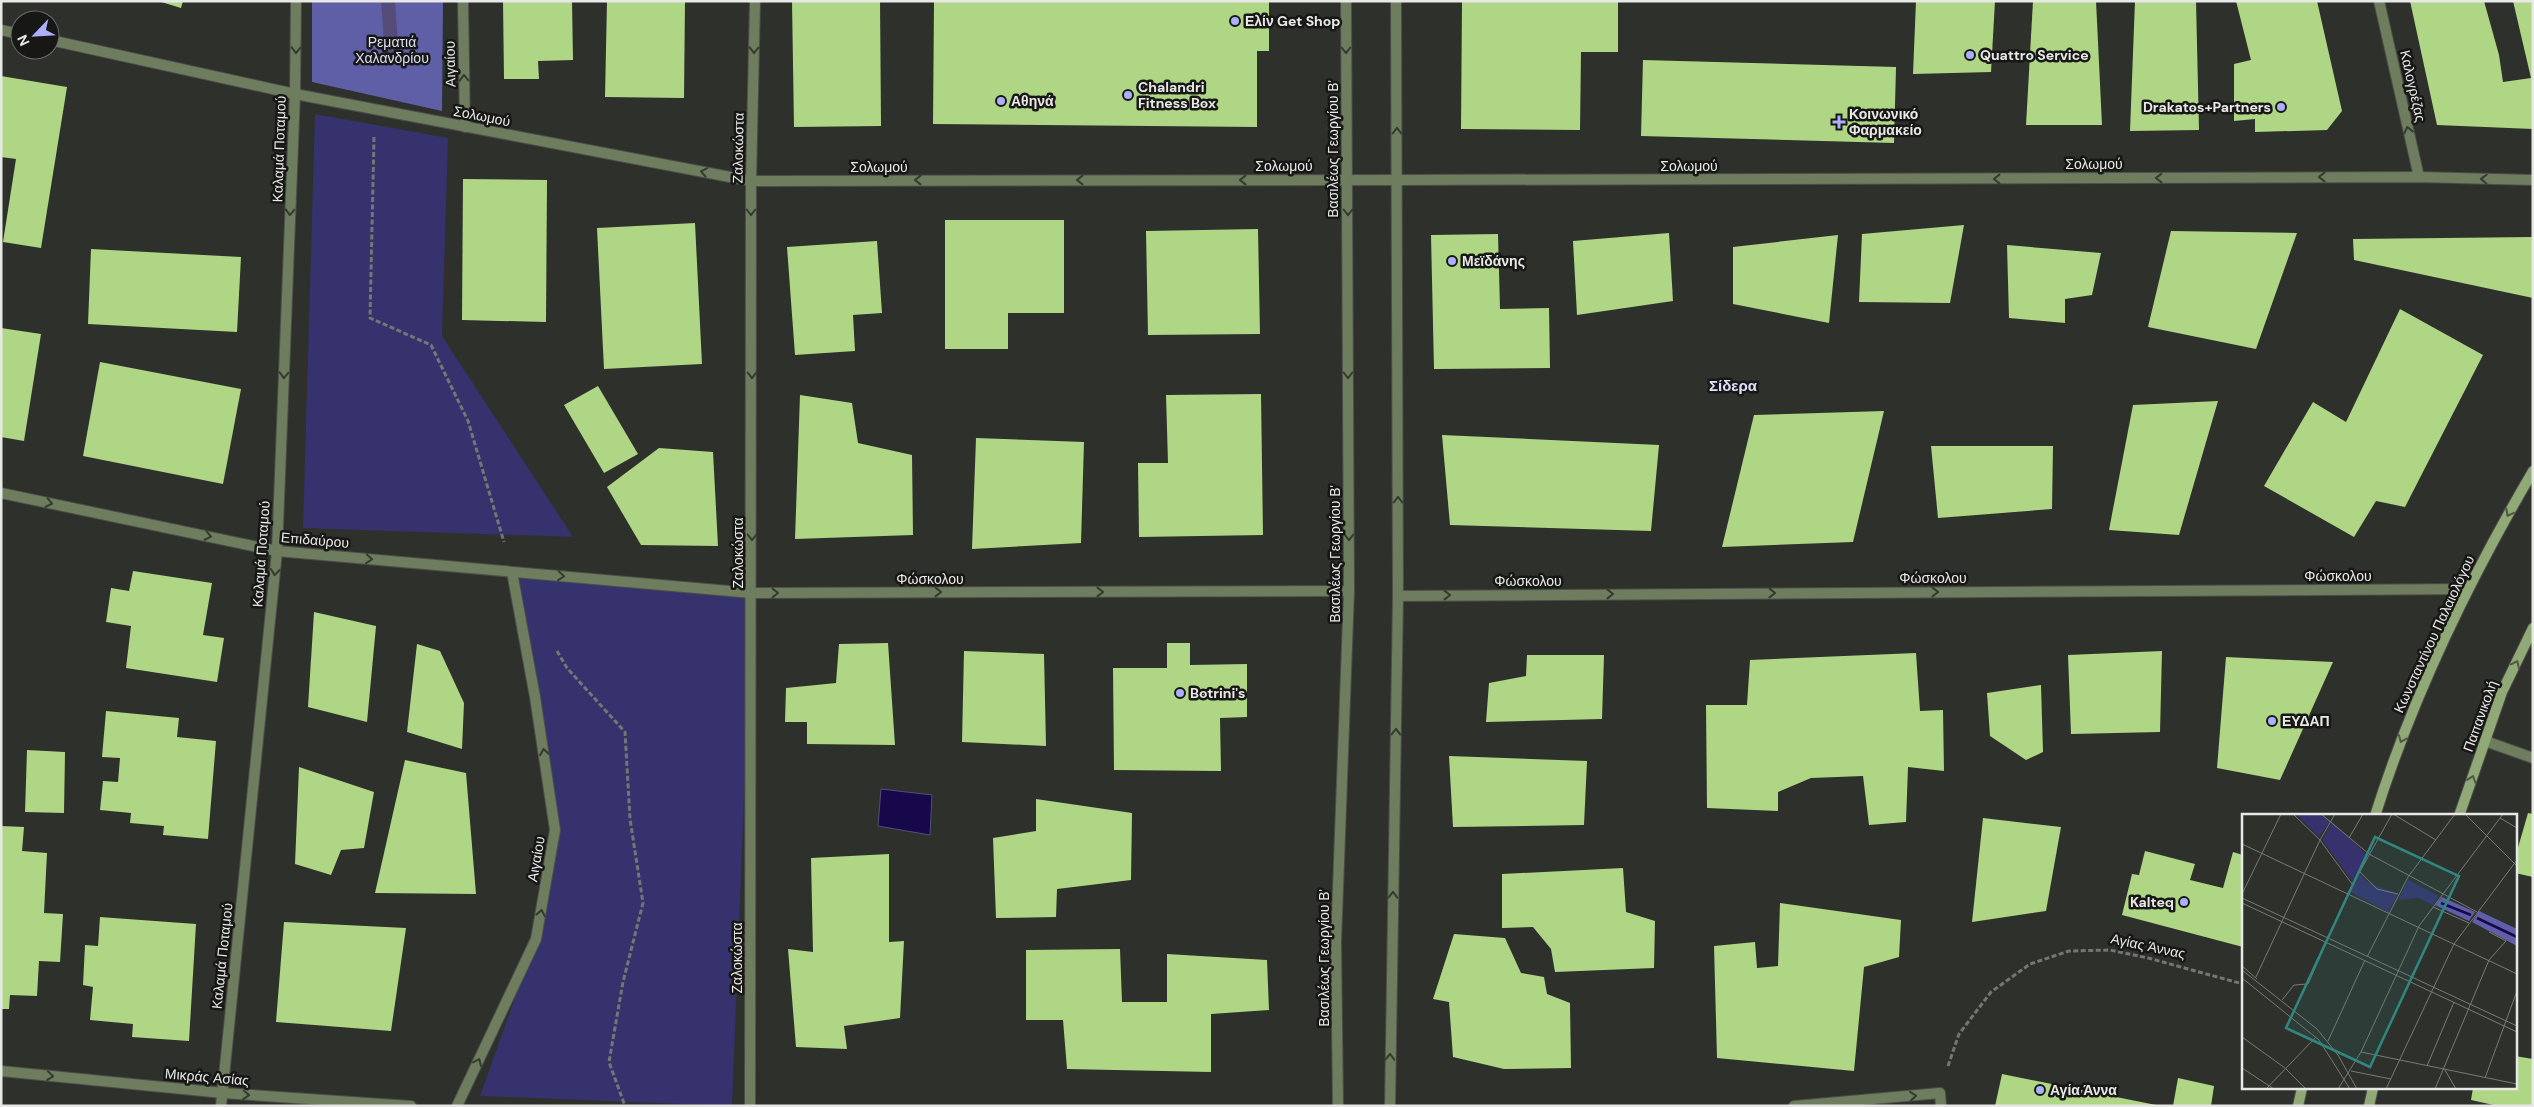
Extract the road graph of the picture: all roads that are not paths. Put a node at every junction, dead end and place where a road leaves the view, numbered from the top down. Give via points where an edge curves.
1 (296, 1) edge
2 (462, 1) edge
3 (755, 1) edge
4 (1346, 1) edge
5 (1396, 1) edge
6 (2379, 1) edge
7 (60, 42) edge
8 (295, 94) junction
9 (465, 127) junction
10 (2419, 177) junction
11 (1347, 180) junction
12 (1397, 180) junction
13 (2533, 180) edge
14 (752, 181) junction
15 (2533, 471) edge
16 (1, 493) edge
17 (277, 551) junction
18 (512, 572) junction
19 (2468, 589) junction
20 (1349, 591) junction
21 (752, 593) junction
22 (1398, 596) junction
23 (2533, 628) edge
24 (2485, 741) junction
25 (2533, 758) edge
26 (2376, 814) edge
27 (2460, 814) edge
28 (1, 1071) edge
29 (2302, 1090) edge
30 (2373, 1090) edge
31 (223, 1093) junction
32 (221, 1106) edge
33 (412, 1106) edge
34 (457, 1106) edge
35 (750, 1106) edge
36 (1338, 1106) edge
37 (1390, 1106) edge
38 (1794, 1106) edge
39 (1941, 1106) edge
40 (2298, 1106) edge
41 (2369, 1106) edge

1 -> 8 street, Καλαμά Ποταμού
9 -> 2 street, Αιγαίου
3 -> 14 street, Ζαλοκώστα
4 -> 11 street, Βασιλέως Γεωργίου Β'
12 -> 5 street
10 -> 6 street, Καλογρέζας
7 - 8 street, Σολωμού
8 - 9 street, Σολωμού
8 -> 17 street, Καλαμά Ποταμού
14 -> 9 street, Σολωμού
10 -> 12 street, Σολωμού
13 -> 10 street, Σολωμού
11 - 12 street, Σολωμού
11 -> 14 street, Σολωμού
11 -> 20 street, Βασιλέως Γεωργίου Β'
22 -> 12 street
14 -> 21 street, Ζαλοκώστα
15 -> 19 main road, Κωνσταντίνου Παλαιολόγου
16 -> 17 street, Επιδαύρου
17 -> 18 street, Επιδαύρου
17 -> 31 street, Καλαμά Ποταμού
18 -> 21 street, Φώσκολου
34 -> 18 street, Αιγαίου via 536,939 555,830 536,697
22 -> 19 street, Φώσκολου
19 -> 26 main road, Κωνσταντίνου Παλαιολόγου via 2430,672 2389,772
21 -> 20 street, Φώσκολου
20 - 36 street, Βασιλέως Γεωργίου Β' via 1336,942
21 - 35 street, Ζαλοκώστα
37 -> 22 street
24 -> 23 main road, Παπανικολή via 2502,692
24 - 25 street
27 -> 24 main road, Παπανικολή
28 -> 31 street, Μικράς Ασίας
29 - 40 main road
30 - 41 main road
31 - 32 street, Καλαμά Ποταμού
31 -> 33 street, Μικράς Ασίας
38 -> 39 street via 1940,1093

